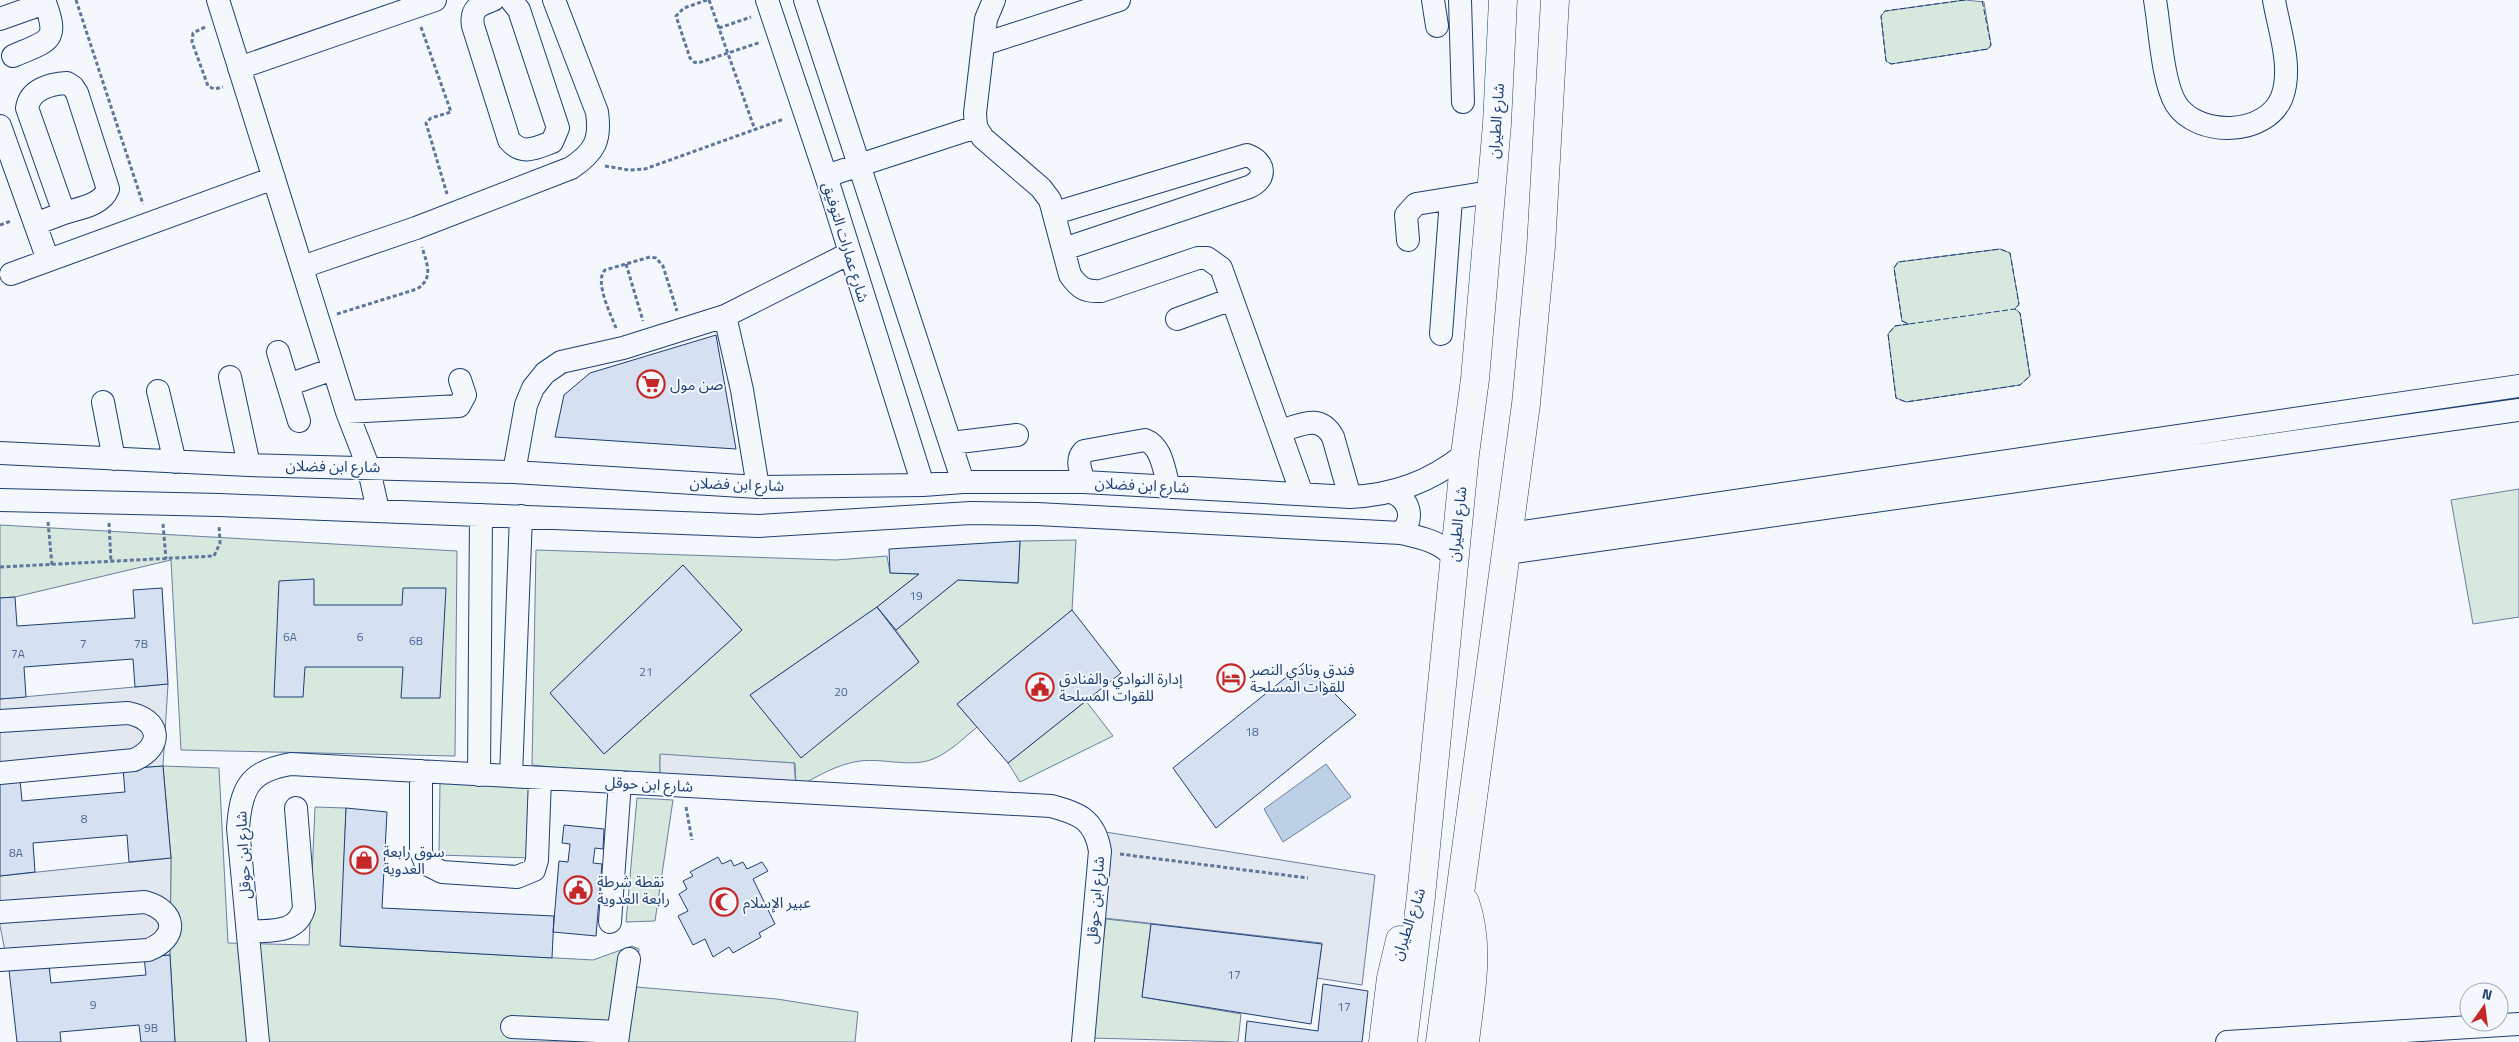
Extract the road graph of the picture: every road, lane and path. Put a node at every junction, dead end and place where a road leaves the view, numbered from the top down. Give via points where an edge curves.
1 (76, 0) edge
2 (496, 0) edge
3 (554, 0) edge
4 (708, 0) edge
5 (805, 0) edge
6 (994, 0) edge
7 (1118, 0) edge
8 (1433, 0) edge
9 (1460, 0) edge
10 (1503, 0) edge
11 (1555, 0) edge
12 (2156, 0) edge
13 (2274, 0) edge
14 (45, 2) edge
15 (425, 4) edge
16 (769, 5) edge
17 (221, 10) edge
18 (0, 19) edge
19 (1437, 26) dead end
20 (719, 28) junction
21 (780, 36) junction
22 (984, 44) junction
23 (728, 53) junction
24 (13, 56) dead end
25 (241, 74) junction
26 (1463, 102) dead end
27 (804, 111) junction
28 (0, 126) edge
29 (976, 127) junction
30 (755, 130) junction
31 (586, 158) junction
32 (859, 166) junction
33 (826, 176) junction
34 (274, 178) junction
35 (1490, 192) junction
36 (1451, 199) junction
37 (64, 213) junction
38 (453, 213) junction
39 (1054, 213) junction
40 (150, 223) junction
41 (35, 224) junction
42 (416, 228) junction
43 (1408, 240) dead end
44 (1064, 249) junction
45 (850, 253) junction
46 (48, 260) junction
47 (626, 264) junction
48 (302, 267) junction
49 (12, 274) dead end
50 (1232, 299) junction
51 (725, 316) junction
52 (1177, 319) dead end
53 (318, 320) junction
54 (683, 329) junction
55 (1441, 334) dead end
56 (649, 340) junction
57 (623, 348) junction
58 (278, 352) dead end
59 (334, 369) junction
60 (230, 377) dead end
61 (460, 380) dead end
62 (288, 385) junction
63 (2519, 386) edge
64 (158, 391) dead end
65 (102, 402) dead end
66 (2398, 403) junction
67 (2519, 410) edge
68 (347, 412) junction
69 (299, 422) dead end
70 (2399, 426) junction
71 (1280, 431) junction
72 (1017, 435) dead end
73 (951, 443) junction
74 (0, 453) edge
75 (1464, 454) junction
76 (114, 459) junction
77 (175, 462) junction
78 (2078, 462) junction
79 (249, 465) junction
80 (368, 466) junction
81 (514, 472) junction
82 (963, 482) junction
83 (1084, 482) junction
84 (923, 485) junction
85 (758, 487) junction
86 (1169, 487) junction
87 (1391, 492) junction
88 (1302, 494) junction
89 (1350, 497) junction
90 (0, 500) edge
91 (46, 502) junction
92 (108, 503) junction
93 (162, 504) junction
94 (219, 505) junction
95 (378, 510) junction
96 (481, 514) junction
97 (521, 516) junction
98 (1401, 533) junction
99 (1508, 544) junction
100 (1453, 556) junction
101 (166, 559) junction
102 (111, 562) junction
103 (52, 565) junction
104 (0, 567) edge
105 (0, 721) edge
106 (421, 771) junction
107 (0, 773) edge
108 (479, 775) junction
109 (511, 776) junction
110 (540, 778) junction
111 (620, 782) junction
112 (686, 786) junction
113 (296, 808) dead end
114 (692, 840) dead end
115 (1100, 851) junction
116 (1308, 878) dead end
117 (1460, 889) junction
118 (1421, 896) junction
119 (0, 912) edge
120 (610, 922) dead end
121 (248, 932) junction
122 (629, 959) dead end
123 (0, 960) edge
124 (2519, 1024) edge
125 (512, 1027) dead end
126 (2423, 1036) edge
127 (618, 1037) edge
128 (2252, 1041) edge
129 (258, 1042) edge
130 (1083, 1042) edge
131 (1383, 1042) edge
132 (1403, 1042) edge
133 (1440, 1042) edge
134 (1465, 1042) edge
135 (2227, 1042) edge

1 - 40 path
2 - 2 street via 474,10 473,26 509,140 514,146 527,151 552,142 558,128 519,10
3 - 31 street via 597,112 599,129 595,145
4 - 20 path
4 - 23 path via 684,8 676,16 690,58 698,63
5 - 32 street
6 - 22 street via 986,19
7 - 22 street
8 - 19 street
9 - 26 street
10 - 35 main road, شارع الطيران
11 - 99 main road via 1541,247
12 - 13 street via 2168,83 2176,104 2191,119 2208,126 2228,128 2254,124 2274,113 2282,97 2285,61
14 - 18 street
14 - 24 street via 52,21 49,37
15 - 25 street
15 - 38 path via 450,112 431,118 426,123 426,131
16 - 20 path
16 - 21 street, شارع عمارات التوفيق
17 - 25 street
17 - 25 path via 197,30 191,37 192,42 208,86 218,89
20 - 23 path
21 - 23 path
21 - 27 street, شارع عمارات التوفيق
22 - 29 street
23 - 30 path
25 - 34 street
27 - 30 path
27 - 33 street, شارع عمارات التوفيق
28 - 41 street
29 - 32 street
29 - 39 street via 983,138 1041,188
30 - 31 path via 645,169 613,168
31 - 38 street via 571,168
32 - 33 street
32 - 73 street
33 - 45 street, شارع عمارات التوفيق
34 - 40 street
34 - 48 street
35 - 36 street
35 - 75 main road, شارع الطيران via 1476,369
36 - 43 street via 1416,204 1411,208 1406,215
36 - 55 street
37 - 37 street via 98,201 108,188 77,93 67,83 37,91 28,101 27,108
37 - 41 street
38 - 42 street
39 - 44 street
39 - 44 street via 1247,156 1256,158 1262,166 1258,183 1249,187
40 - 46 street
41 - 46 street
42 - 48 street
42 - 53 path via 428,268 428,278 423,285
44 - 50 street via 1070,275 1077,286 1088,292 1101,291 1198,258 1207,258 1222,268
45 - 51 street
45 - 84 street, شارع عمارات التوفيق
46 - 49 street
47 - 54 path via 650,258 661,261
47 - 56 path
47 - 57 path via 604,270 600,278
48 - 53 street
50 - 52 street
50 - 71 street
51 - 54 street
51 - 85 street via 742,390
53 - 59 street
54 - 56 street
56 - 57 street
57 - 81 street via 561,362 545,373 533,388 526,405
58 - 62 street
59 - 62 street
59 - 68 street
60 - 79 street
61 - 68 street via 464,395 459,406
62 - 69 street
63 - 66 street
64 - 77 street
65 - 76 street
66 - 70 street
66 - 78 street
67 - 70 street
68 - 80 street
70 - 78 street
71 - 88 street
71 - 89 street via 1313,422 1329,428
72 - 73 street
73 - 82 street
74 - 76 street, شارع ابن فضلان
75 - 87 street, شارع ابن فضلان via 1430,478
75 - 100 main road, شارع الطيران
76 - 77 street, شارع ابن فضلان
77 - 79 street, شارع ابن فضلان
78 - 99 street
79 - 80 street, شارع ابن فضلان
80 - 81 street, شارع ابن فضلان
80 - 95 street
81 - 85 street, شارع ابن فضلان
82 - 83 street, شارع ابن فضلان
82 - 84 street, شارع ابن فضلان
83 - 86 street, شارع ابن فضلان
83 - 86 street via 1079,462 1084,451 1145,440 1157,449
84 - 85 street, شارع ابن فضلان
86 - 88 street, شارع ابن فضلان
87 - 89 street, شارع ابن فضلان
87 - 98 street via 1402,498 1409,509 1409,522
88 - 89 street, شارع ابن فضلان
90 - 91 street
91 - 92 street
91 - 103 path
92 - 93 street
92 - 102 path
93 - 94 street
93 - 101 path
94 - 95 street
94 - 101 path via 220,543 214,556
95 - 96 street
96 - 97 street
96 - 108 street
97 - 98 street via 759,526 972,513 1037,514
97 - 109 street
98 - 100 street via 1444,546
99 - 117 main road
100 - 118 main road, شارع الطيران
101 - 102 path
102 - 103 path
103 - 104 path
105 - 107 street via 128,712 148,721 154,741 147,754 134,760
106 - 108 street, شارع ابن حوقل
106 - 110 street via 422,852 426,864 434,870 454,874 517,877 534,870 538,860
106 - 121 street, شارع ابن حوقل via 291,764 273,767 256,776 246,787 238,828
108 - 109 street, شارع ابن حوقل
109 - 110 street, شارع ابن حوقل
110 - 111 street, شارع ابن حوقل
111 - 112 street, شارع ابن حوقل
111 - 120 street
112 - 114 path
112 - 115 street, شارع ابن حوقل via 1051,806 1075,812 1090,823
113 - 121 street via 304,908 301,919 292,926
115 - 116 path
115 - 130 street, شارع ابن حوقل
117 - 133 main road
117 - 134 main road via 1470,914 1474,940
118 - 131 main road, شارع الطيران via 1405,923 1396,950
118 - 132 main road
119 - 123 street via 145,902 159,906 169,917 170,932 162,944 148,950
121 - 129 street, شارع ابن حوقل
122 - 127 street
124 - 126 street
125 - 127 street
126 - 128 street
128 - 135 street

